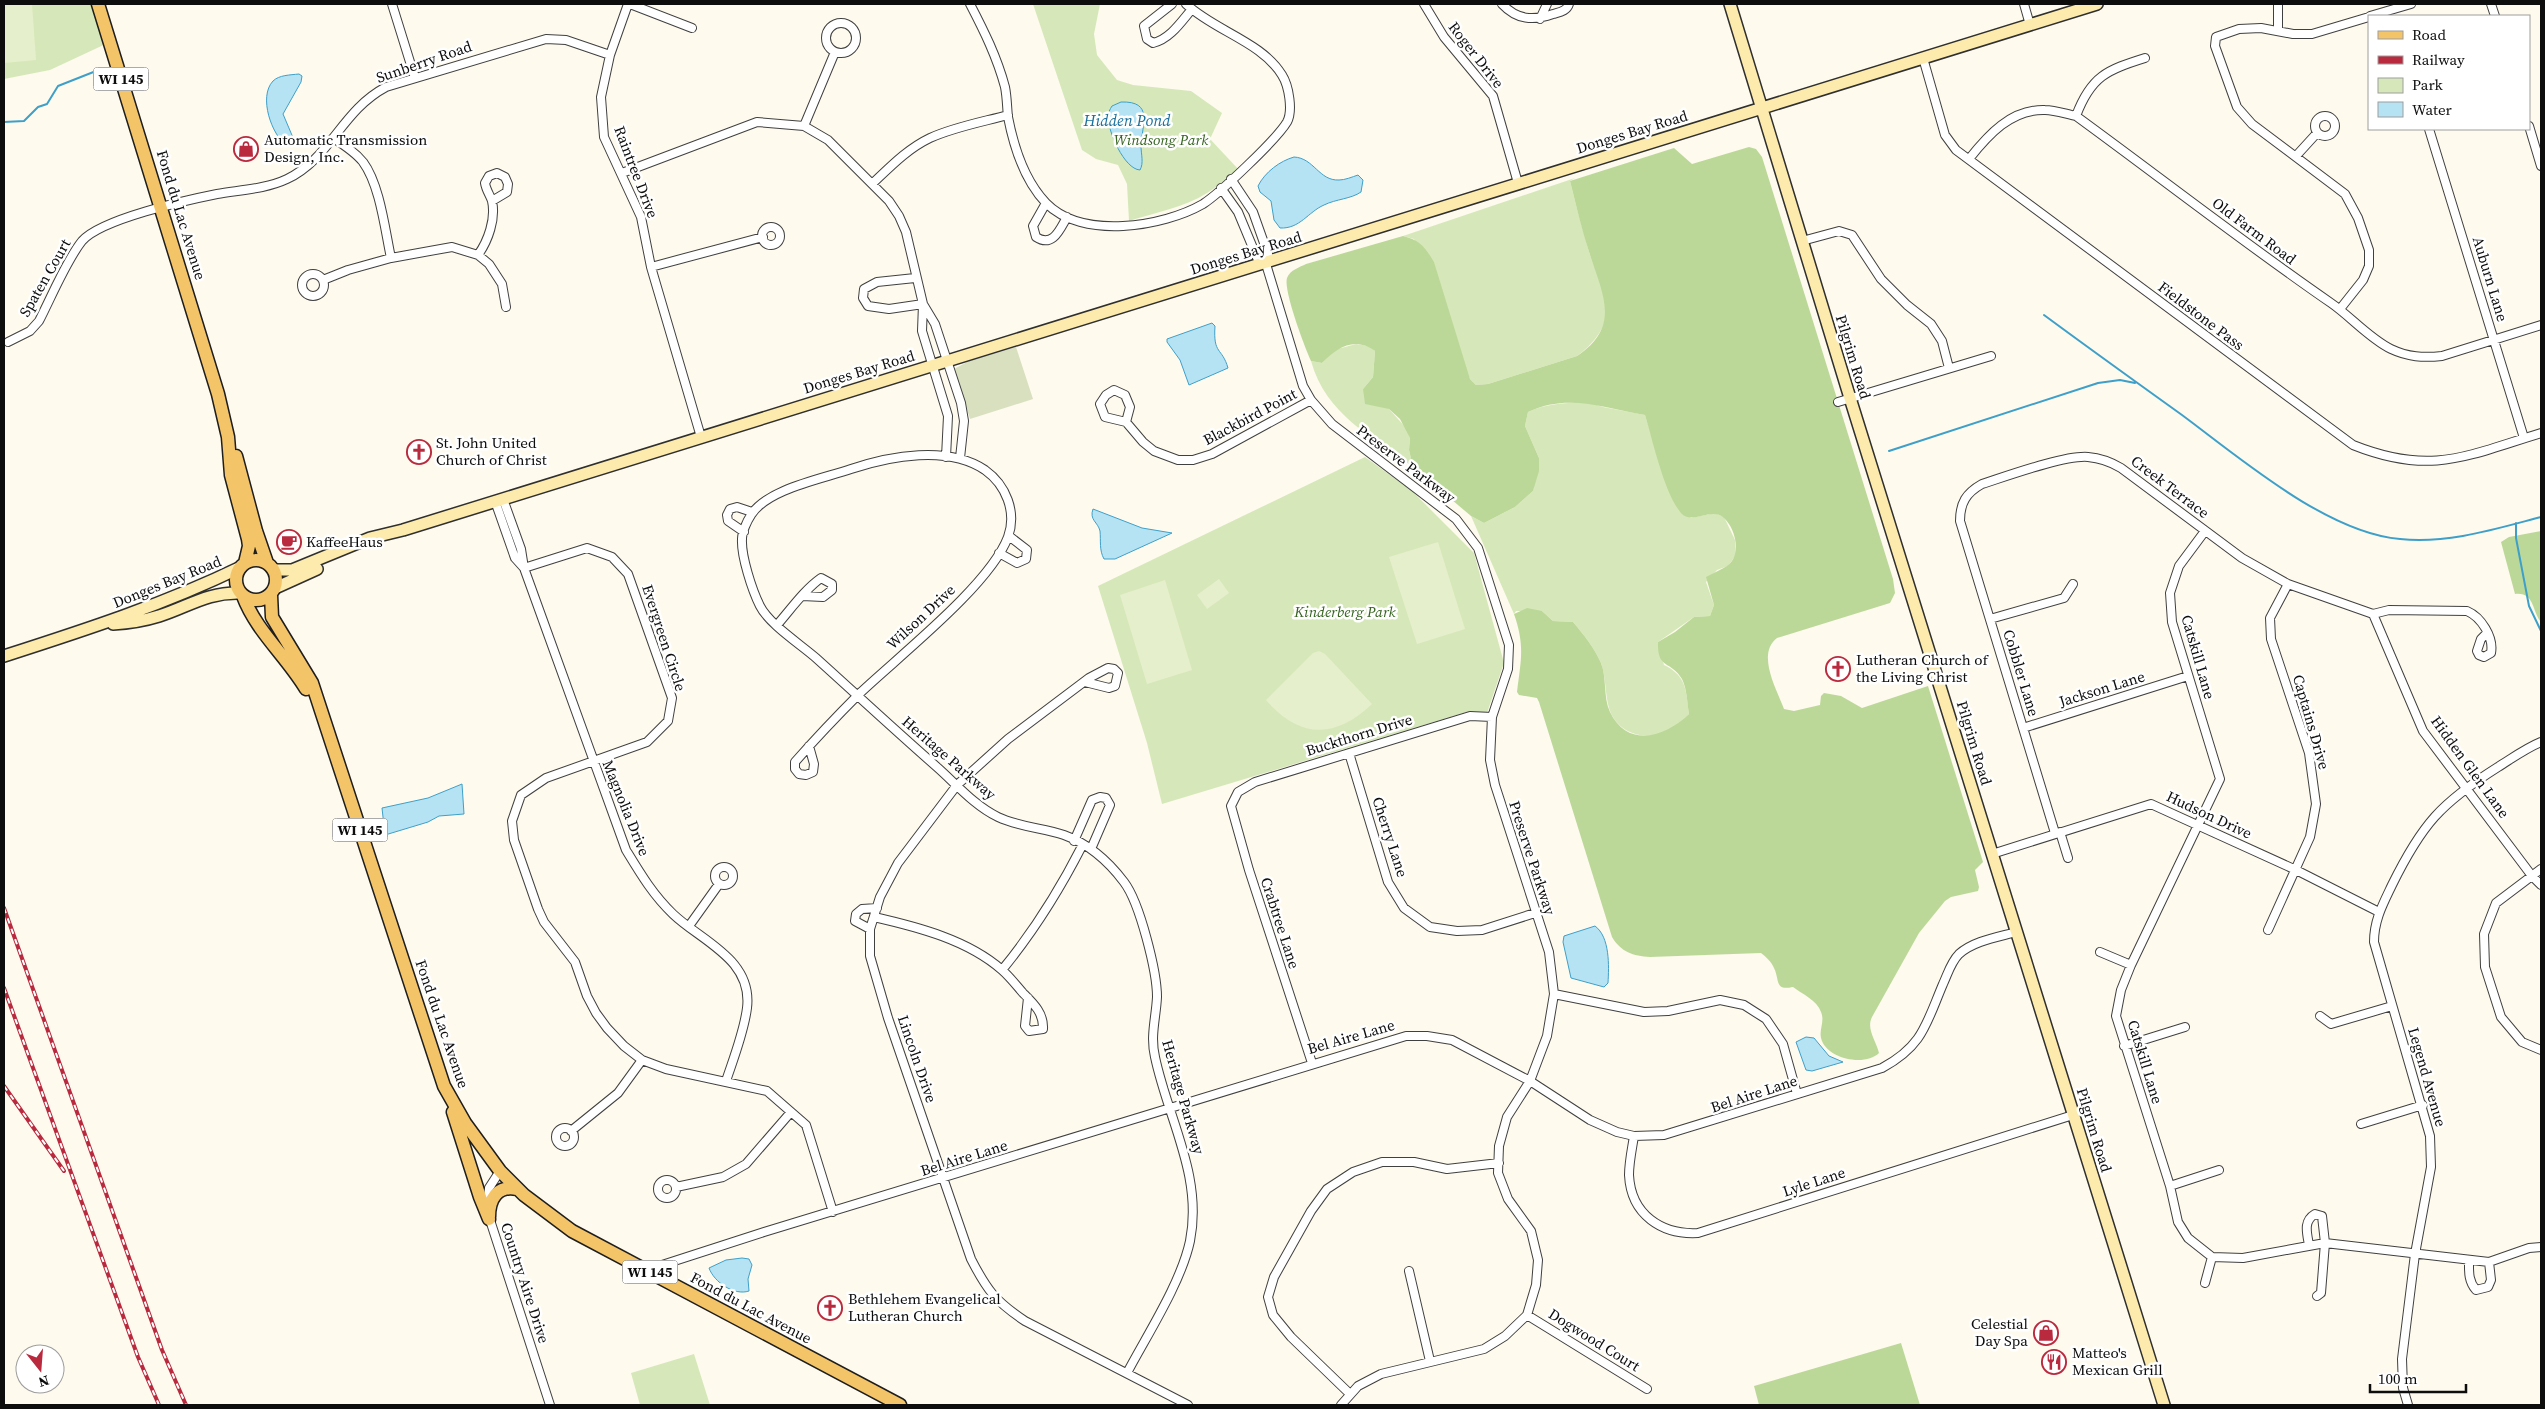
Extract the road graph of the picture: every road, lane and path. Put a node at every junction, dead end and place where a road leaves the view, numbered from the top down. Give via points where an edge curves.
1 (98, 4) edge
2 (392, 4) edge
3 (629, 4) edge
4 (970, 4) edge
5 (1172, 4) edge
6 (1424, 4) edge
7 (1502, 4) edge
8 (1547, 4) edge
9 (1569, 4) edge
10 (1730, 4) edge
11 (2024, 4) edge
12 (2097, 4) edge
13 (2278, 4) edge
14 (2411, 4) edge
15 (1189, 6) edge
16 (2394, 13) edge
17 (2378, 15) edge
18 (2368, 17) edge
19 (1540, 19) junction
20 (2030, 24) junction
21 (692, 28) dead end
22 (2278, 31) junction
23 (835, 52) dead end
24 (610, 55) junction
25 (1922, 58) junction
26 (2145, 58) dead end
27 (415, 78) junction
28 (1762, 108) junction
29 (1008, 116) junction
30 (2076, 116) junction
31 (804, 126) junction
32 (2530, 129) edge
33 (2429, 130) edge
34 (2318, 133) dead end
35 (333, 138) junction
36 (2296, 156) junction
37 (1969, 159) junction
38 (2541, 166) edge
39 (622, 173) junction
40 (1231, 179) junction
41 (1518, 183) junction
42 (872, 184) junction
43 (1221, 188) junction
44 (492, 201) dead end
45 (1046, 203) junction
46 (162, 208) junction
47 (1067, 217) junction
48 (763, 236) dead end
49 (1802, 241) junction
50 (478, 255) junction
51 (391, 258) junction
52 (1266, 264) junction
53 (651, 267) junction
54 (915, 278) junction
55 (323, 280) dead end
56 (923, 304) junction
57 (506, 307) dead end
58 (2340, 309) junction
59 (2541, 325) edge
60 (2494, 340) junction
61 (8, 342) dead end
62 (1991, 356) dead end
63 (948, 360) junction
64 (933, 365) junction
65 (1949, 368) junction
66 (1850, 398) junction
67 (1311, 400) junction
68 (1838, 402) dead end
69 (1126, 422) junction
70 (2541, 432) edge
71 (701, 437) junction
72 (228, 438) junction
73 (2524, 438) junction
74 (946, 457) junction
75 (960, 458) junction
76 (499, 500) junction
77 (752, 512) junction
78 (1960, 521) joint
79 (403, 530) junction
80 (2205, 531) junction
81 (744, 532) junction
82 (1009, 536) junction
83 (999, 553) junction
84 (243, 565) junction
85 (270, 566) junction
86 (524, 568) junction
87 (2073, 584) dead end
88 (2288, 584) junction
89 (273, 591) junction
90 (241, 594) junction
91 (802, 596) dead end
92 (2373, 614) junction
93 (1990, 619) junction
94 (104, 624) junction
95 (777, 625) junction
96 (2487, 633) dead end
97 (4, 656) edge
98 (2188, 676) junction
99 (1085, 682) dead end
100 (858, 696) junction
101 (1492, 717) junction
102 (323, 719) junction
103 (2023, 728) junction
104 (2541, 742) edge
105 (810, 746) dead end
106 (1349, 753) junction
107 (592, 762) junction
108 (957, 785) junction
109 (2466, 787) junction
110 (1238, 792) joint
111 (2199, 825) junction
112 (2058, 832) junction
113 (1074, 841) junction
114 (1082, 846) junction
115 (1091, 849) junction
116 (1992, 854) junction
117 (2068, 858) dead end
118 (2541, 869) edge
119 (2296, 870) junction
120 (2532, 876) junction
121 (719, 884) dead end
122 (2541, 885) edge
123 (877, 908) junction
124 (2379, 912) junction
125 (1535, 913) junction
126 (874, 917) junction
127 (689, 926) junction
128 (870, 928) junction
129 (2268, 930) dead end
130 (2016, 932) junction
131 (2100, 952) dead end
132 (2131, 965) junction
133 (1002, 970) junction
134 (1554, 994) junction
135 (1028, 998) dead end
136 (2392, 1006) junction
137 (2320, 1016) dead end
138 (2185, 1028) dead end
139 (2124, 1046) junction
140 (2541, 1050) edge
141 (642, 1060) junction
142 (1312, 1063) junction
143 (726, 1081) junction
144 (1530, 1081) junction
145 (444, 1086) junction
146 (1797, 1094) junction
147 (2423, 1105) junction
148 (1169, 1108) junction
149 (792, 1112) junction
150 (2073, 1115) junction
151 (2361, 1124) dead end
152 (571, 1131) dead end
153 (1634, 1136) junction
154 (1499, 1163) junction
155 (2219, 1170) dead end
156 (500, 1171) junction
157 (944, 1179) junction
158 (2170, 1186) junction
159 (676, 1187) dead end
160 (516, 1189) junction
161 (833, 1212) junction
162 (489, 1219) junction
163 (2325, 1243) junction
164 (2309, 1245) junction
165 (2541, 1247) edge
166 (2415, 1254) junction
167 (2212, 1257) junction
168 (2469, 1260) junction
169 (2489, 1262) junction
170 (1409, 1271) dead end
171 (652, 1274) junction
172 (2205, 1284) dead end
173 (2317, 1296) dead end
174 (1527, 1315) junction
175 (1430, 1361) junction
176 (1127, 1373) junction
177 (1647, 1389) dead end
178 (1350, 1394) junction
179 (550, 1405) edge
180 (900, 1405) edge
181 (1188, 1405) edge
182 (1341, 1405) edge
183 (2164, 1405) edge
184 (2408, 1405) edge

1 - 46 main road, Fond du Lac Avenue / WI 145
2 - 27 street
3 - 21 street
3 - 24 street, Raintree Drive
4 - 29 street via 992,46 1005,89
5 - 15 street via 1144,26 1147,39 1153,43 1169,36
6 - 41 street, Roger Drive via 1444,37 1492,96
7 - 19 street via 1510,13 1524,19
8 - 19 street
9 - 19 street via 1564,11
10 - 28 street, Pilgrim Road
11 - 20 street
12 - 20 street, Donges Bay Road
13 - 22 street
14 - 16 street
15 - 40 street via 1266,55 1283,76 1290,100 1288,121 1274,140
16 - 17 street
18 - 22 street via 2312,34
20 - 25 street, Donges Bay Road
22 - 36 street via 2239,29 2216,37 2215,46 2237,107 2252,124
23 - 31 street
24 - 27 street, Sunberry Road via 566,40 546,39
24 - 39 street, Raintree Drive via 601,97 604,137
25 - 28 street, Donges Bay Road
25 - 37 street, Fieldstone Pass via 1945,135 1956,150
26 - 30 street via 2110,69 2093,82
27 - 35 street, Sunberry Road via 369,96
28 - 41 street, Donges Bay Road
28 - 49 street, Pilgrim Road
29 - 42 street via 929,138 906,153
29 - 45 street via 1014,147 1023,168
30 - 37 street, Old Farm Road via 2045,110 2004,122
30 - 58 street, Old Farm Road
31 - 39 street via 757,122
31 - 42 street via 828,140
32 - 38 street
33 - 60 street, Auburn Lane
34 - 36 street
35 - 46 street, Sunberry Road via 309,166 287,179
35 - 51 street via 364,164 373,184
36 - 58 street via 2345,194 2369,250 2369,266 2363,280
37 - 73 street, Fieldstone Pass via 2353,445 2378,455 2435,462
39 - 53 street, Raintree Drive via 641,217
40 - 43 street
40 - 52 street via 1254,212 1269,257
41 - 52 street, Donges Bay Road
42 - 54 street via 899,216 906,232
43 - 47 street via 1204,203 1187,211 1137,226 1099,227
43 - 52 street via 1238,212 1258,260
44 - 50 street via 490,230
45 - 47 street
45 - 47 street via 1033,226 1036,237 1041,241 1056,235
46 - 61 street, Spaten Court via 105,225 87,237 39,322 30,331
46 - 72 main road, Fond du Lac Avenue / WI 145
48 - 53 street
49 - 65 street via 1839,231 1852,235 1881,279 1931,324 1942,341
49 - 66 street, Pilgrim Road
50 - 51 street via 452,247
50 - 57 street via 489,264 502,284
51 - 55 street
52 - 63 street, Donges Bay Road
52 - 67 street, Preserve Parkway via 1303,386
53 - 71 street, Raintree Drive
54 - 56 street
54 - 56 street via 877,282 864,289 863,298 868,306 877,308
56 - 63 street via 935,324
56 - 64 street via 922,331
58 - 60 street, Old Farm Road via 2389,348 2409,356 2442,356
59 - 60 street, Old Farm Road
60 - 73 street, Auburn Lane
62 - 65 street
63 - 64 street, Donges Bay Road
63 - 75 street via 964,421
64 - 71 street, Donges Bay Road
64 - 74 street via 948,416
65 - 66 street
66 - 68 street
66 - 116 street, Pilgrim Road
67 - 69 street, Blackbird Point via 1212,454 1193,460 1172,458 1154,451
67 - 101 street, Preserve Parkway via 1332,424 1456,519 1478,548 1508,645 1508,669
69 - 69 street, Blackbird Point via 1130,407 1125,395 1114,390 1100,404 1105,417
70 - 73 street, Fieldstone Pass
71 - 76 street, Donges Bay Road
72 - 84 main road, Fond du Lac Avenue / WI 145 via 232,475 249,546
72 - 85 main road, Fond du Lac Avenue / WI 145
74 - 75 street
74 - 77 street via 915,456 864,465 773,495
75 - 82 street, Wilson Drive via 1001,483 1012,511
76 - 79 street, Donges Bay Road
76 - 86 street, Magnolia Drive via 522,549
77 - 81 street
77 - 81 street via 737,507 727,514 728,521
78 - 80 street, Creek Terrace via 1962,502 1970,490 2087,456 2109,461 2121,468
78 - 93 street, Cobbler Lane
79 - 85 street, Donges Bay Road via 370,538 292,570
79 - 89 street, Donges Bay Road
80 - 88 street, Creek Terrace via 2242,558
80 - 98 street, Catskill Lane via 2179,566 2170,593 2172,622
81 - 95 street, Heritage Parkway via 746,565 760,608
82 - 83 street, Wilson Drive
82 - 83 street via 1027,550 1026,560 1017,563
83 - 100 street, Wilson Drive via 991,567 960,600
84 - 85 main road via 254,560
84 - 90 main road, WI 145 via 236,579
84 - 94 street, Donges Bay Road via 191,591
85 - 89 main road, WI 145 via 277,579
86 - 107 street, Magnolia Drive
86 - 107 street, Evergreen Circle via 587,548 612,557 628,574 660,663 672,698 668,721 647,742
87 - 93 street via 2064,598
88 - 92 street, Creek Terrace
88 - 119 street, Captains Drive via 2270,618 2271,638 2309,752 2316,804 2310,837
89 - 90 main road via 259,601
89 - 102 main road, Fond du Lac Avenue / WI 145 via 272,618 312,683
90 - 94 street, Donges Bay Road via 210,595 180,609 136,622
90 - 102 main road, Fond du Lac Avenue / WI 145
91 - 95 street
92 - 96 street via 2389,610 2468,611 2476,615
92 - 109 street, Hidden Glen Lane via 2423,731
93 - 103 street, Cobbler Lane
94 - 97 street, Donges Bay Road
95 - 100 street, Heritage Parkway
98 - 103 street, Jackson Lane
98 - 111 street, Catskill Lane via 2220,779
99 - 108 street, Lincoln Drive via 1008,739
100 - 105 street, Wilson Drive
100 - 108 street, Heritage Parkway
101 - 106 street, Buckthorn Drive via 1470,716
101 - 125 street, Preserve Parkway via 1490,760 1495,785
102 - 145 main road, Fond du Lac Avenue / WI 145
103 - 112 street, Cobbler Lane
104 - 109 street, Legend Avenue
106 - 110 street, Buckthorn Drive via 1255,782
106 - 125 street, Cherry Lane via 1388,882 1404,908 1430,927 1457,931 1482,930
107 - 127 street, Magnolia Drive via 626,850 650,890 674,916
107 - 141 street, Evergreen Circle via 546,778 521,795 512,821 517,849 544,922 575,962 596,1013 612,1034
108 - 113 street, Heritage Parkway via 976,804 999,818 1067,836
108 - 123 street, Lincoln Drive via 898,863
109 - 120 street, Hidden Glen Lane
109 - 124 street, Legend Avenue via 2441,808 2422,831
110 - 142 street, Crabtree Lane via 1231,806 1236,830
111 - 112 street, Hudson Drive via 2152,804
111 - 119 street, Hudson Drive
111 - 132 street, Catskill Lane
112 - 116 street, Hudson Drive
112 - 117 street, Cobbler Lane
113 - 114 street, Heritage Parkway
113 - 115 street via 1092,800 1106,798 1110,805 1108,812
114 - 115 street, Heritage Parkway
114 - 133 street via 1035,930
115 - 148 street, Heritage Parkway via 1108,861 1129,888 1144,934 1156,978 1157,1002 1151,1035
116 - 130 street, Pilgrim Road
118 - 120 street
119 - 124 street, Hudson Drive
119 - 129 street, Captains Drive
120 - 122 street, Hidden Glen Lane
120 - 140 street via 2496,904 2484,934 2485,967 2501,1017 2522,1042
121 - 127 street
123 - 126 street, Lincoln Drive
123 - 128 street via 862,909 856,914 856,921
124 - 136 street, Legend Avenue via 2374,942
125 - 134 street, Preserve Parkway via 1549,952
126 - 128 street, Lincoln Drive
126 - 133 street via 942,937 981,955
127 - 143 street, Magnolia Drive via 729,956 744,983 748,1006
128 - 157 street, Lincoln Drive via 870,956 888,1018
130 - 146 street, Bel Aire Lane via 1971,946 1960,953 1952,963 1923,1030 1902,1057 1882,1068
130 - 150 street, Pilgrim Road
131 - 132 street
132 - 139 street, Catskill Lane via 2121,990 2116,1016
133 - 135 street
134 - 144 street, Preserve Parkway via 1547,1036
134 - 146 street via 1644,1012 1668,1011 1720,1000 1744,1005 1766,1019 1783,1044
136 - 137 street via 2331,1024
136 - 147 street, Legend Avenue
138 - 139 street
139 - 158 street, Catskill Lane
141 - 143 street via 691,1075
141 - 152 street via 618,1093
142 - 144 street, Bel Aire Lane via 1390,1039 1427,1036 1452,1040
142 - 148 street, Bel Aire Lane
143 - 149 street via 767,1090
144 - 153 street, Bel Aire Lane via 1590,1120
144 - 154 street, Preserve Parkway via 1507,1117 1499,1146
145 - 156 main road, Fond du Lac Avenue / WI 145 via 465,1123
145 - 162 main road
146 - 153 street, Bel Aire Lane via 1673,1133
147 - 151 street
147 - 166 street, Legend Avenue via 2430,1136 2431,1167
148 - 157 street, Bel Aire Lane
148 - 176 street, Heritage Parkway via 1192,1180 1189,1244 1177,1276
149 - 159 street via 746,1164 724,1177
149 - 161 street via 806,1125
150 - 153 street, Lyle Lane via 1698,1234 1660,1228 1642,1210 1629,1174
150 - 183 street, Pilgrim Road
154 - 174 street, Preserve Parkway via 1498,1173 1508,1199 1531,1231 1538,1260 1536,1285
154 - 178 street via 1447,1168 1414,1162 1382,1162 1353,1172 1327,1189 1310,1212 1274,1277 1268,1298 1273,1315 1291,1337
155 - 158 street
156 - 160 main road, Fond du Lac Avenue / WI 145
156 - 162 street, Country Aire Drive via 487,1195
157 - 161 street, Bel Aire Lane
157 - 176 street, Lincoln Drive via 971,1259 985,1286 1001,1305 1025,1321
158 - 167 street, Catskill Lane via 2178,1222 2188,1238
160 - 162 main road via 505,1189 494,1195
160 - 171 main road, Fond du Lac Avenue / WI 145 via 572,1231
161 - 171 street, Bel Aire Lane via 662,1265
162 - 179 street, Country Aire Drive
163 - 164 street
163 - 164 street via 2322,1216 2315,1214 2306,1223
163 - 166 street
163 - 173 street via 2321,1293
164 - 167 street via 2243,1258
165 - 169 street
166 - 168 street
166 - 184 street, Legend Avenue via 2402,1359 2403,1388
167 - 172 street
168 - 169 street
168 - 169 street via 2471,1285 2476,1290 2488,1287 2491,1280
170 - 175 street
171 - 180 main road, Fond du Lac Avenue / WI 145
174 - 175 street, Preserve Parkway via 1505,1336 1484,1349
174 - 177 street, Dogwood Court
175 - 178 street, Preserve Parkway via 1381,1374
176 - 181 street, Lincoln Drive
178 - 182 street, Preserve Parkway

